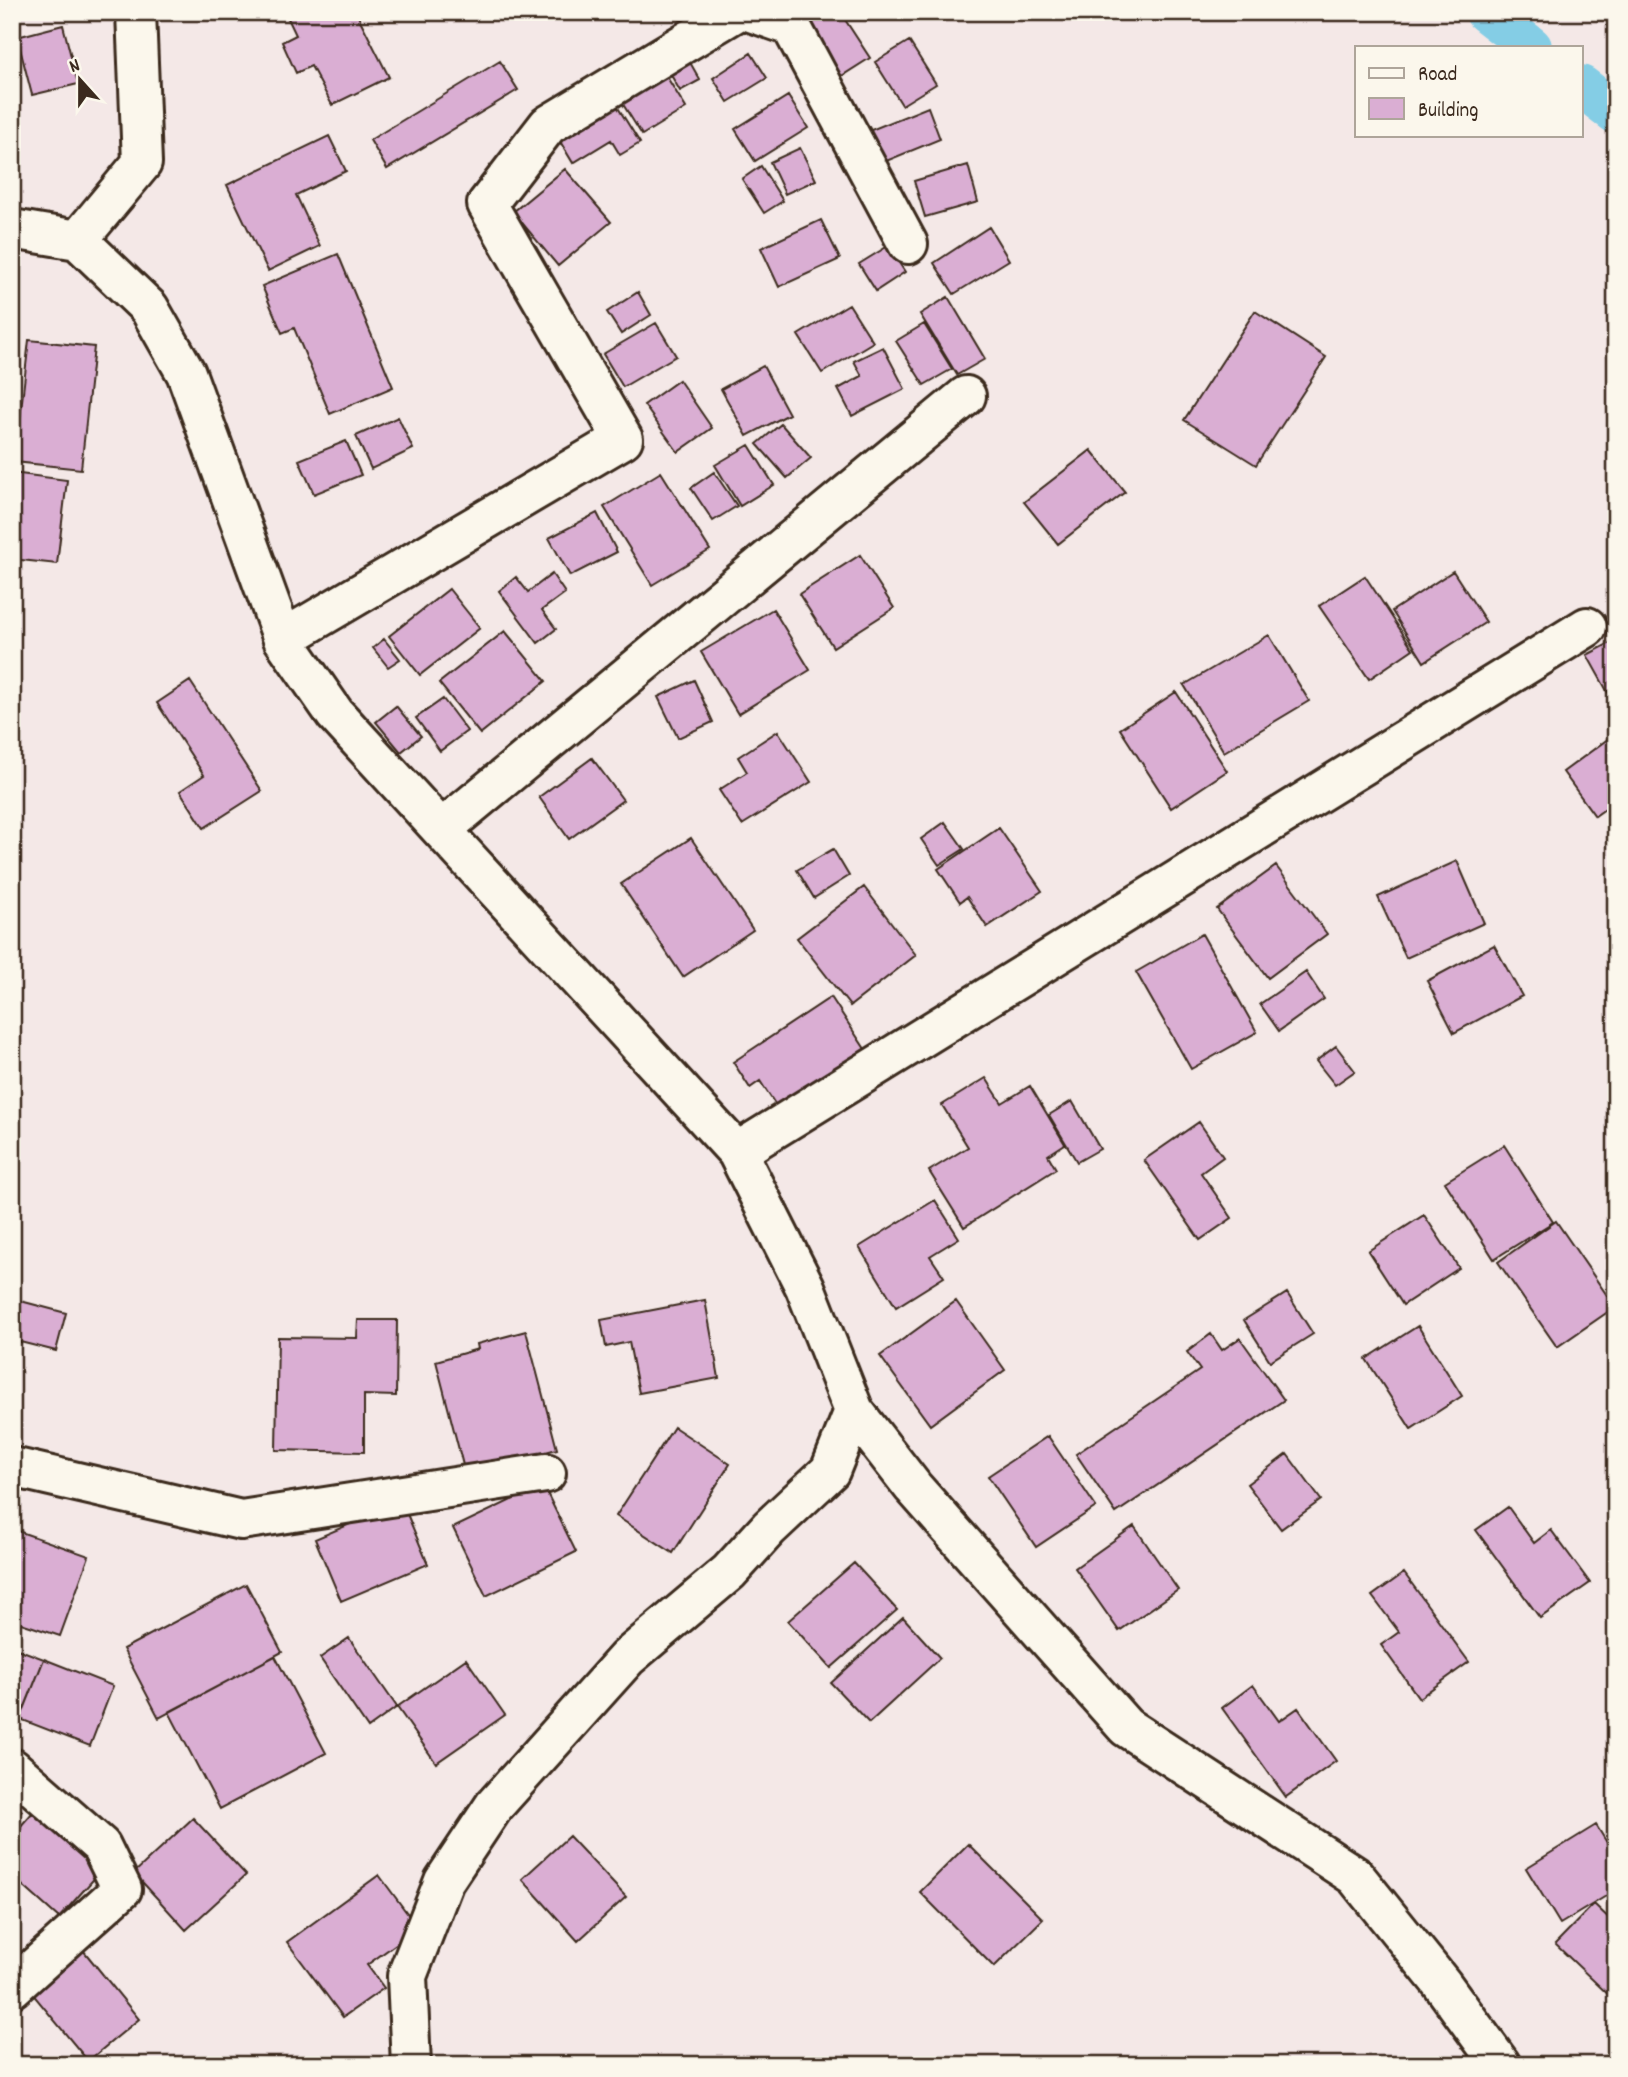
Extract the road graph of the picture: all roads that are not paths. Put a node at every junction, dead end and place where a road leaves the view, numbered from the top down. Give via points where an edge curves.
1 (136, 12) edge
2 (736, 12) edge
3 (751, 12) edge
4 (12, 229) edge
5 (78, 240) junction
6 (908, 244) dead end
7 (966, 396) dead end
8 (1587, 627) dead end
9 (283, 639) junction
10 (442, 829) junction
11 (737, 1152) junction
12 (854, 1411) junction
13 (12, 1467) edge
14 (546, 1474) dead end
15 (12, 1768) edge
16 (12, 1988) edge
17 (411, 2065) edge
18 (1501, 2065) edge

1 - 5 street via 142,163
2 - 9 street via 548,125 487,204 623,439
3 - 6 street via 791,26
4 - 5 street
5 - 9 street via 149,308 186,373
7 - 10 street
8 - 11 street
9 - 10 street via 335,714
10 - 11 street
11 - 12 street via 805,1287
12 - 17 street via 830,1471 729,1572 627,1658 494,1806 444,1881 407,1976
12 - 18 street via 913,1487 1126,1727 1355,1876
13 - 14 street via 242,1520
15 - 16 street via 101,1846 122,1889

